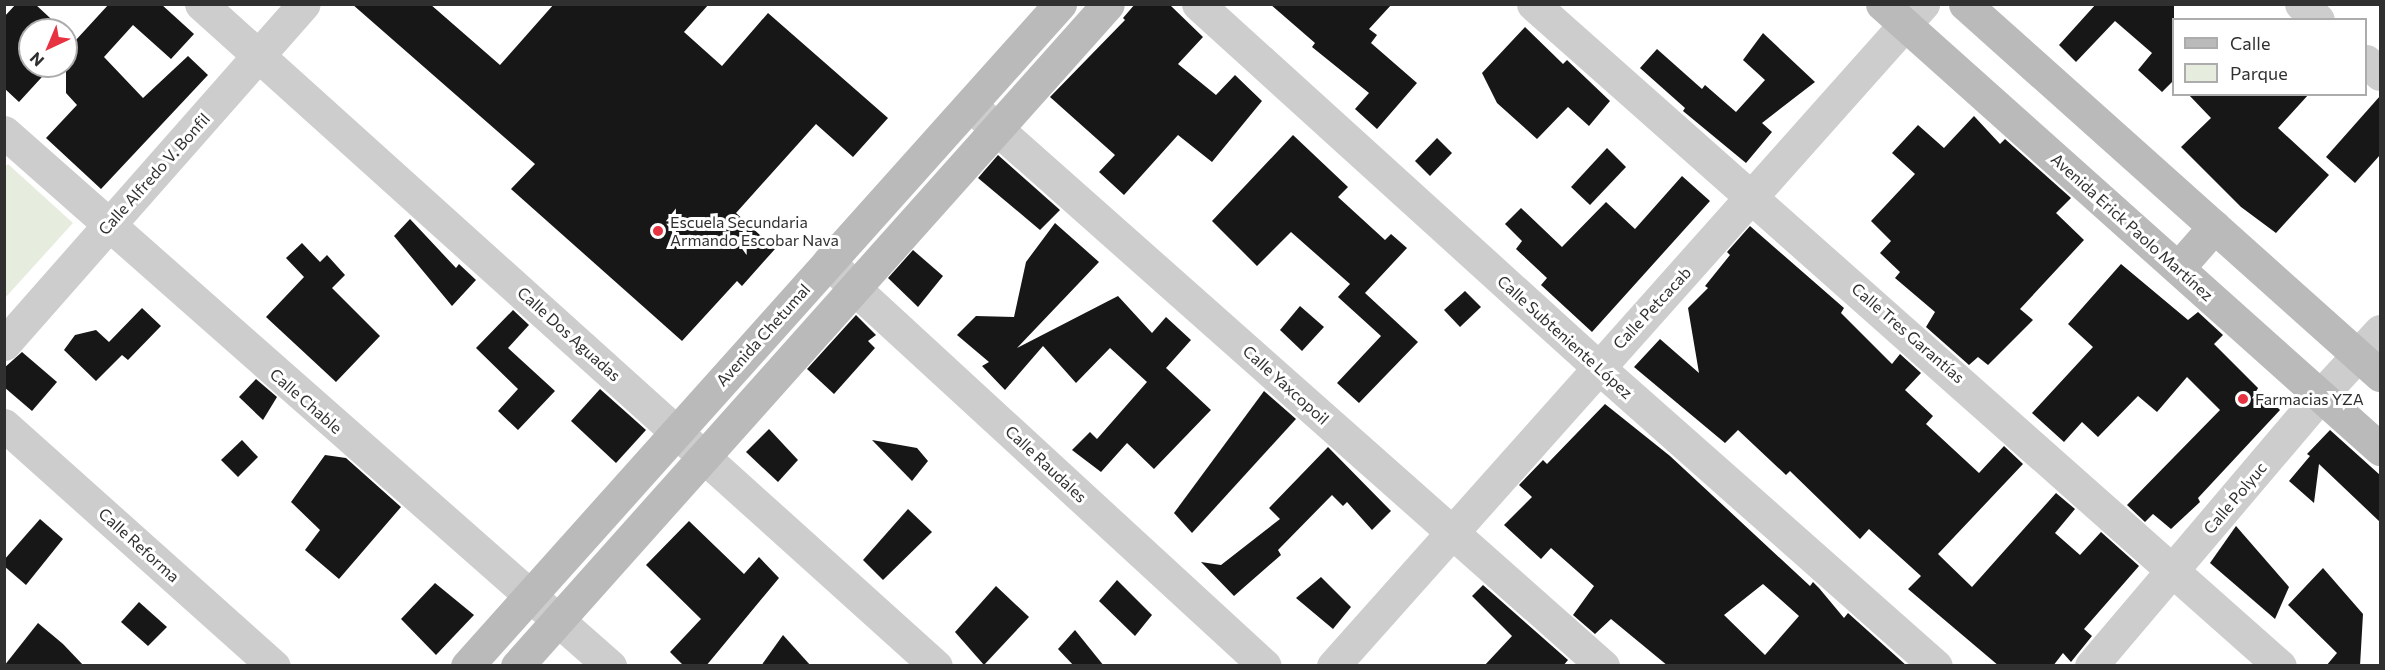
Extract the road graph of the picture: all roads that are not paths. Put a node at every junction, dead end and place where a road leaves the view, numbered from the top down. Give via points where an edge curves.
1 (201, 4) edge
2 (304, 4) edge
3 (1060, 4) edge
4 (1108, 4) edge
5 (1198, 4) edge
6 (1533, 4) edge
7 (1965, 4) edge
8 (2301, 4) edge
9 (1903, 11) edge
10 (2316, 18) edge
11 (260, 56) junction
12 (2367, 62) edge
13 (2380, 74) edge
14 (970, 105) junction
15 (997, 128) junction
16 (4, 132) edge
17 (1755, 197) junction
18 (107, 227) junction
19 (2214, 227) junction
20 (829, 261) junction
21 (2178, 268) junction
22 (854, 288) junction
23 (2380, 331) edge
24 (4, 344) edge
25 (2369, 365) edge
26 (1598, 368) junction
27 (2320, 395) junction
28 (4, 425) edge
29 (677, 431) junction
30 (2380, 449) edge
31 (705, 456) junction
32 (1453, 533) junction
33 (2176, 570) junction
34 (528, 596) junction
35 (558, 620) junction
36 (274, 666) edge
37 (466, 666) edge
38 (517, 666) edge
39 (610, 666) edge
40 (936, 666) edge
41 (1265, 666) edge
42 (1333, 666) edge
43 (1603, 666) edge
44 (1936, 666) edge
45 (2091, 666) edge
46 (2280, 666) edge

1 - 11 street, Calle Dos Aguadas
2 - 11 street, Calle Alfredo V. Bonfil
3 - 14 main road, Avenida Chetumal
4 - 15 main road
5 - 26 street, Calle Subteniente López
6 - 17 street, Calle Tres Garantías
7 - 19 main road
8 - 10 street
9 - 17 street, Calle Petcacab
9 - 21 main road, Avenida Erick Paolo Martínez
11 - 18 street, Calle Alfredo V. Bonfil
11 - 29 street, Calle Dos Aguadas
12 - 13 street
14 - 15 street, Calle Yaxcopoil
14 - 20 main road, Avenida Chetumal
15 - 22 main road
15 - 32 street, Calle Yaxcopoil
16 - 18 street, Calle Chable
17 - 26 street, Calle Petcacab
17 - 33 street, Calle Tres Garantías
18 - 24 street, Calle Alfredo V. Bonfil
18 - 34 street, Calle Chable
19 - 21 main road
19 - 25 main road
20 - 22 street, Calle Raudales
20 - 29 main road, Avenida Chetumal
21 - 27 main road, Avenida Erick Paolo Martínez
22 - 31 main road
22 - 41 street, Calle Raudales
23 - 25 street, Calle Polyuc
25 - 27 street, Calle Polyuc
26 - 32 street, Calle Petcacab
26 - 44 street, Calle Subteniente López
27 - 30 main road, Avenida Erick Paolo Martínez
27 - 33 street, Calle Polyuc
28 - 36 street, Calle Reforma
29 - 31 street, Calle Dos Aguadas
29 - 34 main road, Avenida Chetumal
31 - 35 main road
31 - 40 street, Calle Dos Aguadas
32 - 42 street, Calle Petcacab
32 - 43 street, Calle Yaxcopoil
33 - 45 street, Calle Polyuc
33 - 46 street, Calle Tres Garantías
34 - 35 street, Calle Chable
34 - 37 main road, Avenida Chetumal
35 - 38 main road
35 - 39 street, Calle Chable

